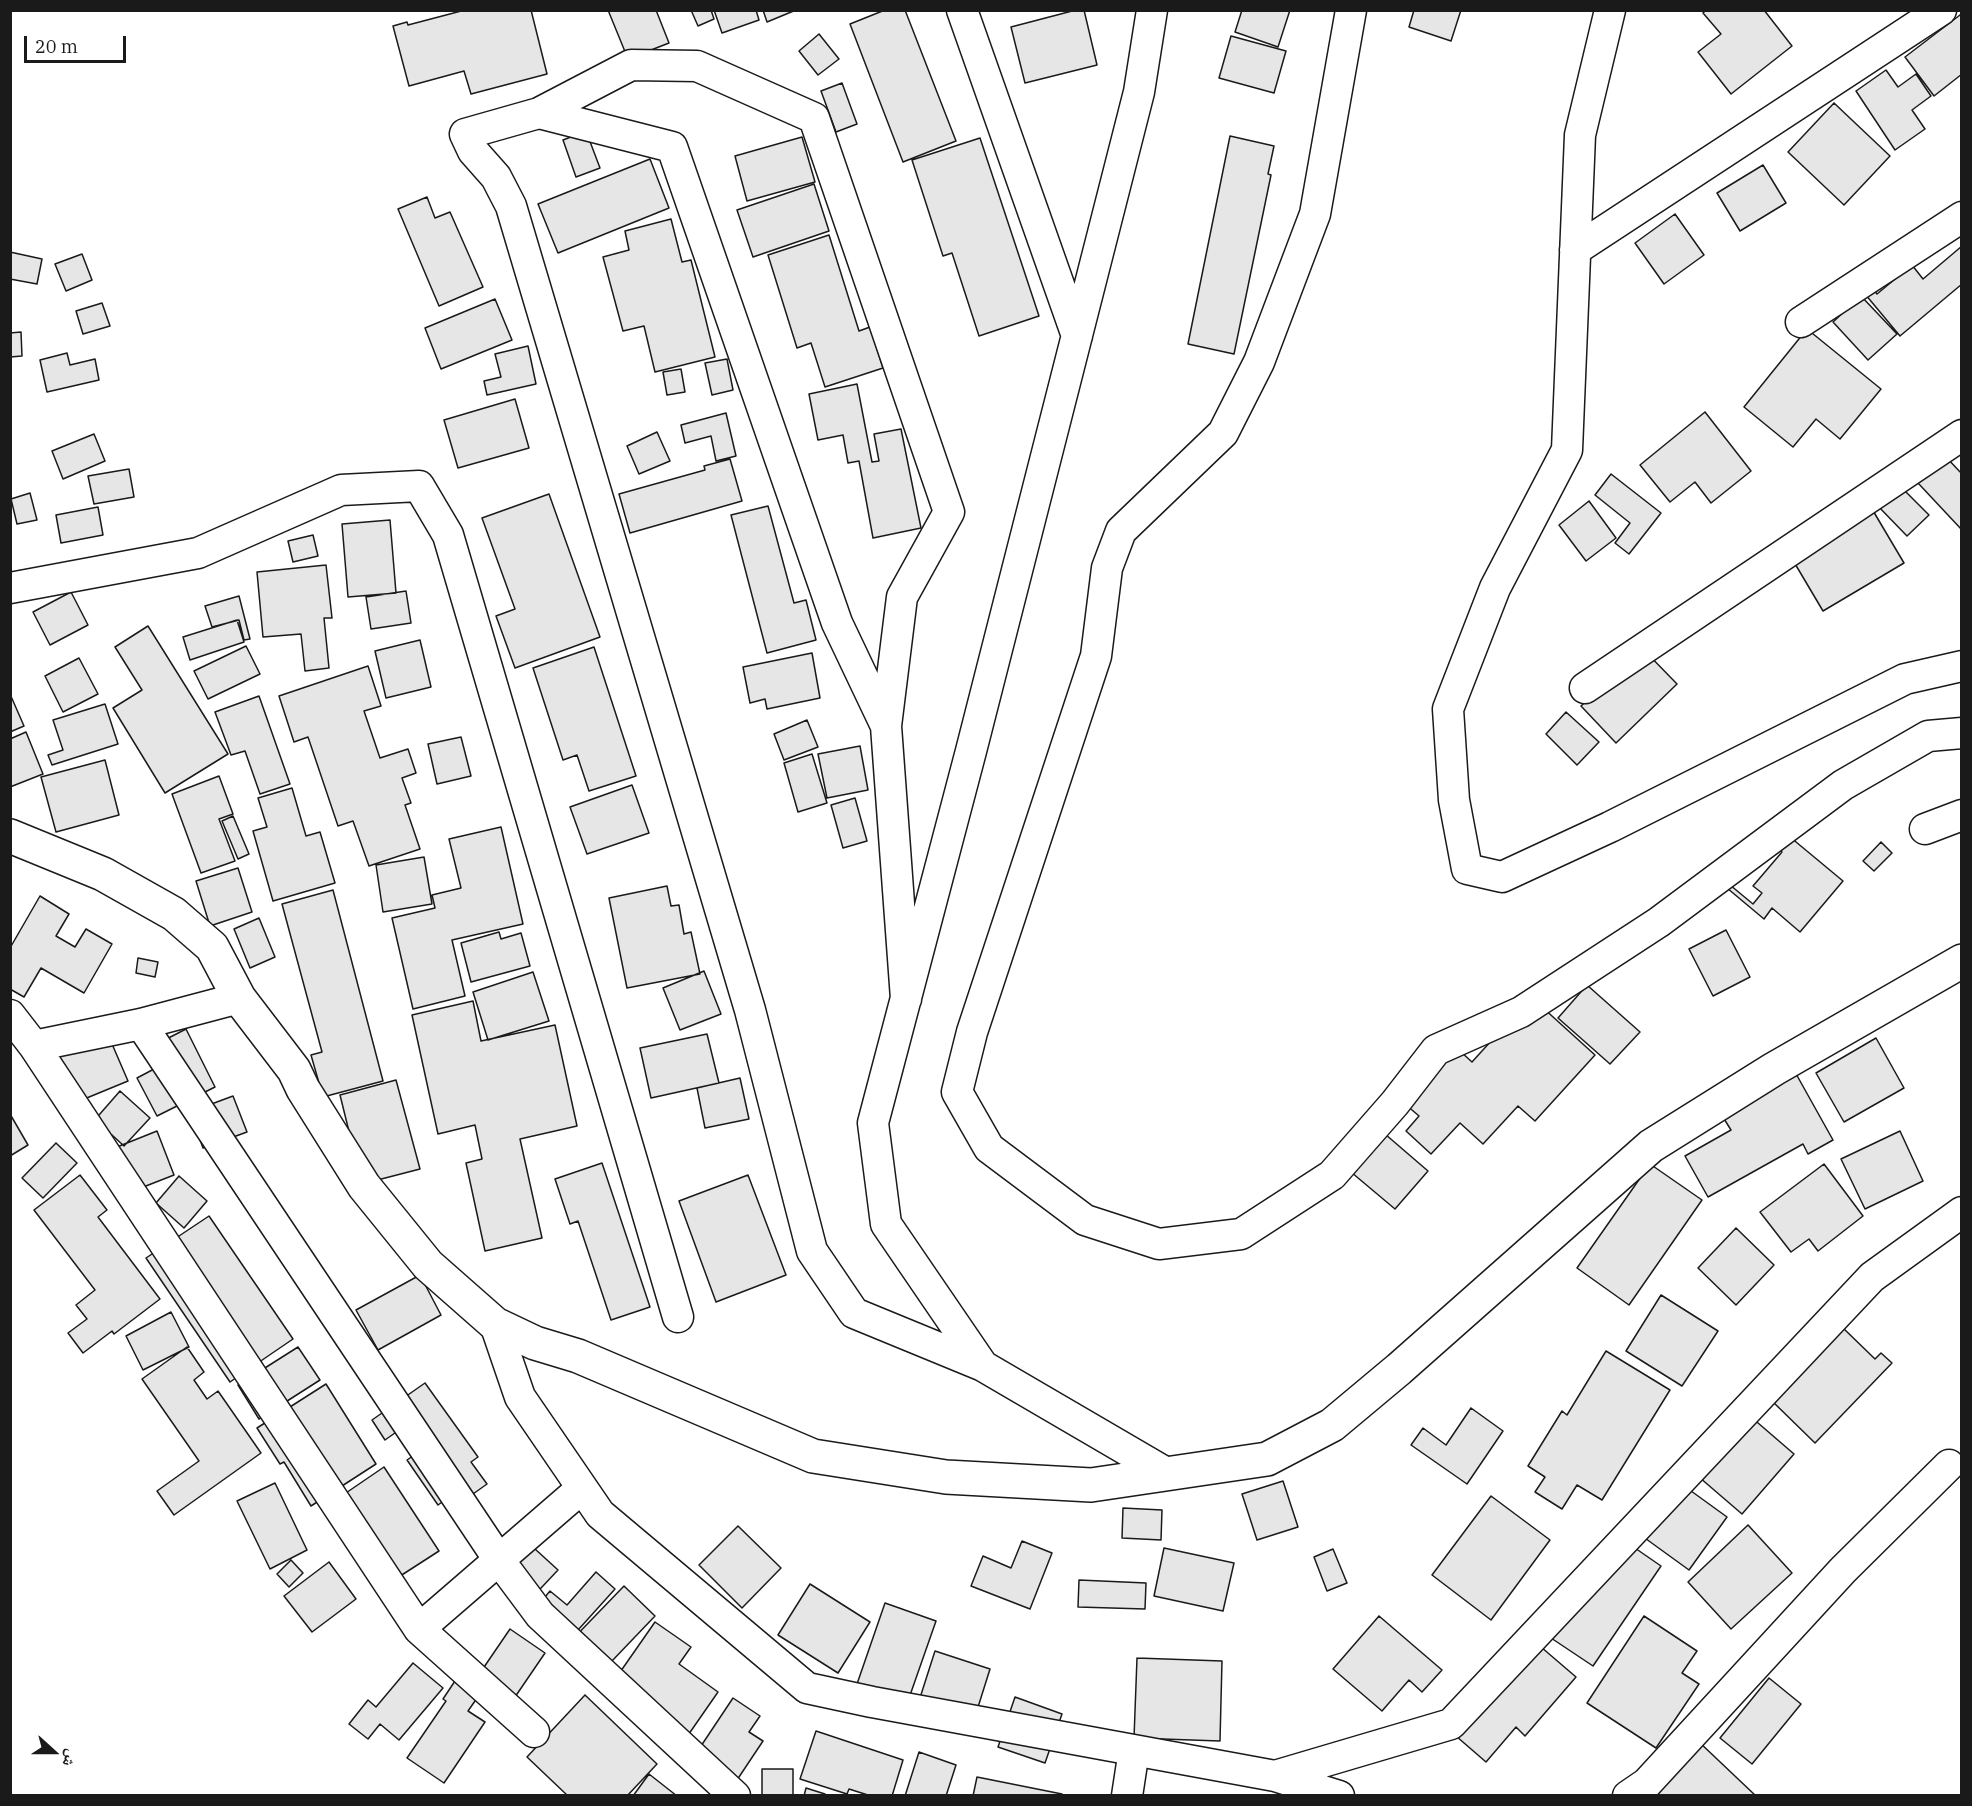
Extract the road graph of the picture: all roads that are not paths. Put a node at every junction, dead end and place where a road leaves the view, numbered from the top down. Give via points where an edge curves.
1 (962, 10) edge
2 (1152, 10) edge
3 (1351, 10) edge
4 (1633, 10) edge
5 (1941, 10) edge
6 (1608, 20) edge
7 (539, 113) junction
8 (1962, 217) edge
9 (1575, 250) junction
10 (1801, 322) dead end
11 (1077, 336) junction
12 (1962, 435) edge
13 (10, 588) edge
14 (1962, 666) edge
15 (1585, 688) dead end
16 (886, 726) junction
17 (1962, 734) edge
18 (1962, 815) edge
19 (1925, 829) dead end
20 (10, 836) edge
21 (1962, 961) edge
22 (239, 998) junction
23 (906, 999) junction
24 (10, 1015) edge
25 (141, 1024) junction
26 (34, 1046) junction
27 (1962, 1212) edge
28 (678, 1317) dead end
29 (495, 1324) junction
30 (982, 1366) junction
31 (1949, 1465) dead end
32 (1168, 1474) junction
33 (582, 1488) junction
34 (499, 1560) junction
35 (419, 1629) junction
36 (534, 1732) dead end
37 (1134, 1750) junction
38 (1275, 1776) junction
39 (735, 1796) edge
40 (1127, 1796) edge
41 (1339, 1796) edge
42 (1628, 1796) edge

1 - 11 street
2 - 11 street via 1138,92
3 - 17 street via 1315,214 1259,363 1223,433 1122,531 1107,568 1096,656 972,1032 957,1092 989,1148 1084,1220 1159,1244 1241,1234 1332,1176 1436,1050 1521,1012 1659,922 1844,785 1928,736
4 - 6 street
5 - 9 street
6 - 9 street via 1580,135
7 - 16 street via 672,147 837,623
7 - 16 street via 631,65 697,66 814,118 949,512 902,597
7 - 30 street via 465,134 511,206 750,1010 812,1251 854,1313
8 - 10 street
9 - 14 street via 1567,450 1494,588 1448,709 1454,800 1467,869 1502,877 1905,679
11 - 23 street
12 - 15 street
13 - 28 street via 198,553 341,490 419,486 448,534
16 - 23 street
18 - 19 street
20 - 22 street via 103,874 174,914 212,947
21 - 32 street via 1774,1069 1651,1146 1332,1425 1267,1459
22 - 25 street
22 - 29 street via 294,1070 364,1186 428,1265
23 - 30 street via 873,1123 886,1224
24 - 26 street
25 - 26 street
25 - 34 street
26 - 35 street
27 - 38 street via 1872,1277 1451,1724
29 - 32 street via 813,1456 946,1477 1090,1485
29 - 33 street via 520,1398
30 - 32 street
31 - 42 street via 1843,1570 1647,1783
33 - 34 street
33 - 37 street via 600,1514 807,1688
34 - 35 street
34 - 39 street via 540,1615
35 - 36 street
37 - 38 street
37 - 40 street
38 - 41 street

